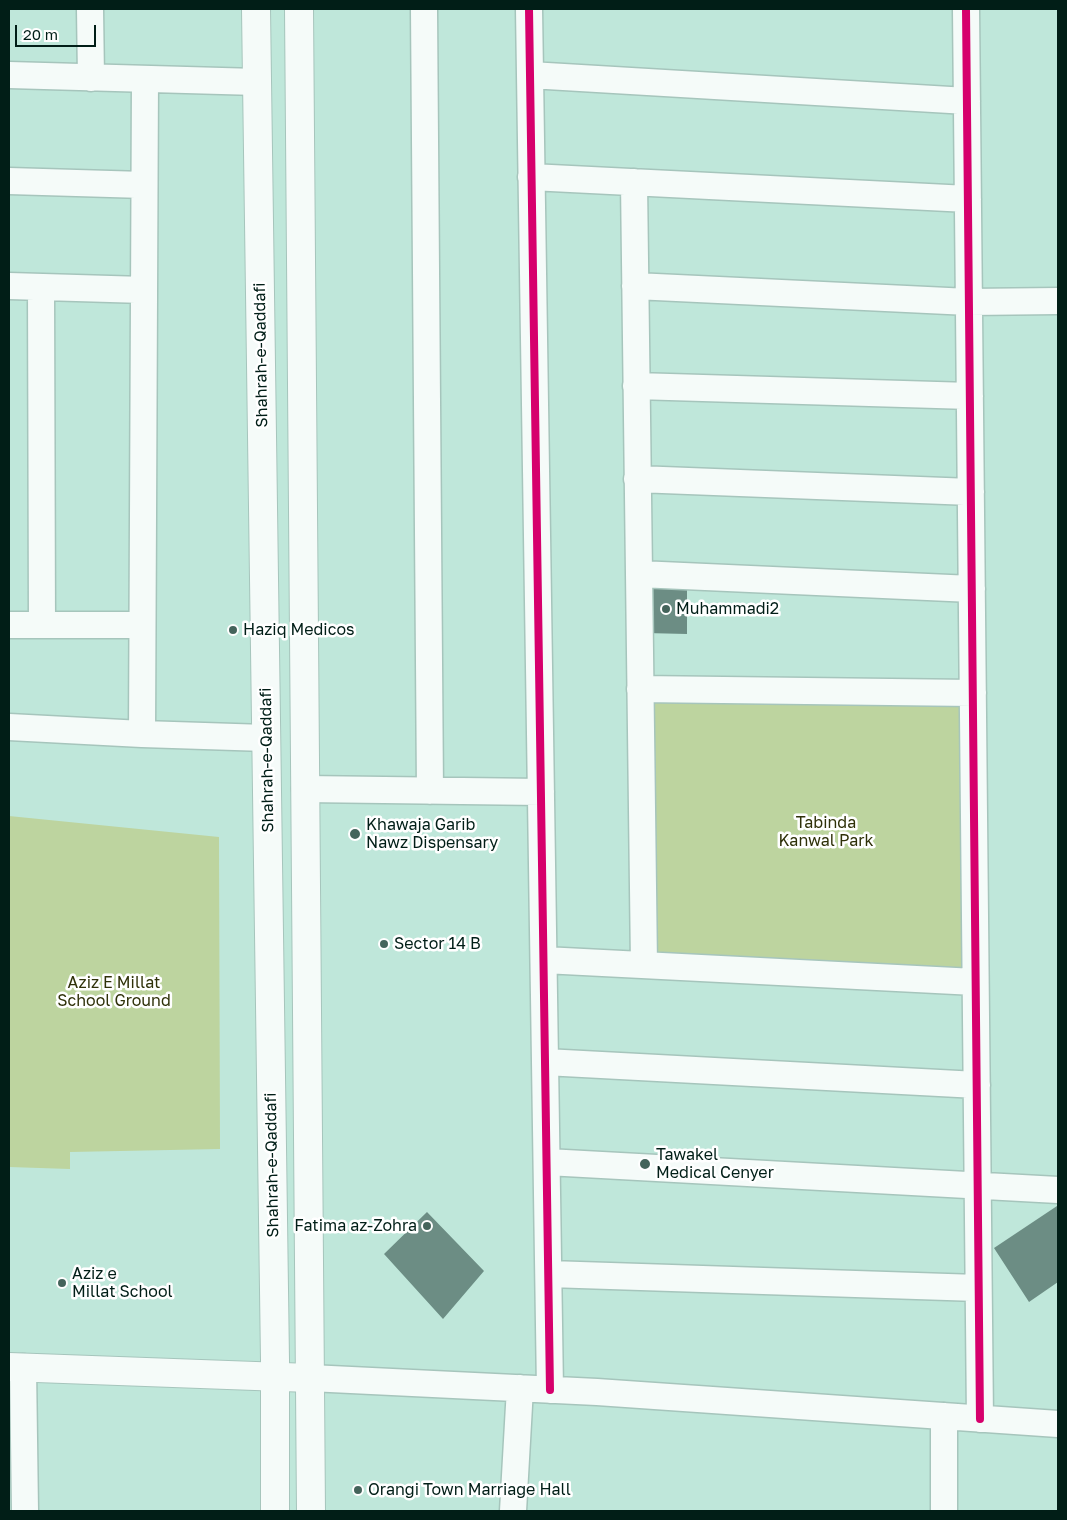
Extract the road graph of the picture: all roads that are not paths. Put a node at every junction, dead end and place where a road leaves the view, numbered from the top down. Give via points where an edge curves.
1 (90, 9) edge
2 (256, 9) edge
3 (299, 9) edge
4 (424, 9) edge
5 (529, 9) edge
6 (966, 9) edge
7 (9, 75) edge
8 (530, 75) junction
9 (91, 78) junction
10 (145, 79) junction
11 (257, 82) junction
12 (967, 101) junction
13 (532, 177) junction
14 (9, 181) edge
15 (634, 182) junction
16 (144, 185) junction
17 (968, 199) junction
18 (9, 286) edge
19 (635, 286) junction
20 (42, 287) junction
21 (144, 290) junction
22 (1058, 301) edge
23 (969, 302) junction
24 (636, 386) junction
25 (970, 396) junction
26 (637, 479) junction
27 (971, 492) junction
28 (639, 574) junction
29 (972, 589) junction
30 (9, 625) edge
31 (42, 625) junction
32 (142, 625) junction
33 (640, 689) junction
34 (972, 694) junction
35 (9, 727) edge
36 (142, 734) junction
37 (266, 738) junction
38 (305, 789) junction
39 (430, 791) junction
40 (541, 792) junction
41 (544, 960) junction
42 (644, 965) junction
43 (975, 982) junction
44 (545, 1062) junction
45 (977, 1085) junction
46 (547, 1162) junction
47 (978, 1186) junction
48 (1058, 1190) edge
49 (549, 1274) junction
50 (978, 1288) junction
51 (16, 1367) edge
52 (276, 1377) junction
53 (310, 1378) junction
54 (520, 1388) junction
55 (550, 1390) junction
56 (944, 1416) junction
57 (980, 1419) junction
58 (1058, 1424) edge
59 (25, 1511) edge
60 (275, 1511) edge
61 (311, 1511) edge
62 (513, 1511) edge
63 (944, 1511) edge

1 - 9 street
2 - 11 main road, Shahrah-e-Qaddafi
3 - 38 main road
4 - 39 street
5 - 8 street
6 - 12 street
7 - 9 street
8 - 12 street
8 - 13 street
9 - 10 street
10 - 11 street
10 - 16 street
11 - 37 main road, Shahrah-e-Qaddafi
12 - 17 street
13 - 15 street
13 - 40 street
14 - 16 street
15 - 17 street
15 - 19 street
16 - 21 street
17 - 23 street
18 - 20 street
19 - 23 street
19 - 24 street
20 - 21 street
20 - 31 street
21 - 32 street
22 - 23 street
23 - 25 street
24 - 25 street
24 - 26 street
25 - 27 street
26 - 27 street
26 - 28 street
27 - 29 street
28 - 29 street
28 - 33 street
29 - 34 street
30 - 31 street
31 - 32 street
32 - 36 street
33 - 34 street
33 - 42 street
34 - 43 street
35 - 36 street
36 - 37 street
37 - 52 main road, Shahrah-e-Qaddafi
38 - 39 street
38 - 53 main road
39 - 40 street
40 - 41 street
41 - 42 street
41 - 44 street
42 - 43 street
43 - 45 street
44 - 45 street
44 - 46 street
45 - 47 street
46 - 47 street
46 - 49 street
47 - 48 street
47 - 50 street
49 - 50 street
49 - 55 street
50 - 57 street
51 - 52 main road
51 - 59 street
52 - 53 main road
52 - 60 main road, Shahrah-e-Qaddafi
53 - 54 street
53 - 61 main road
54 - 55 street
54 - 62 street
55 - 56 street
56 - 57 street
56 - 63 street
57 - 58 street

